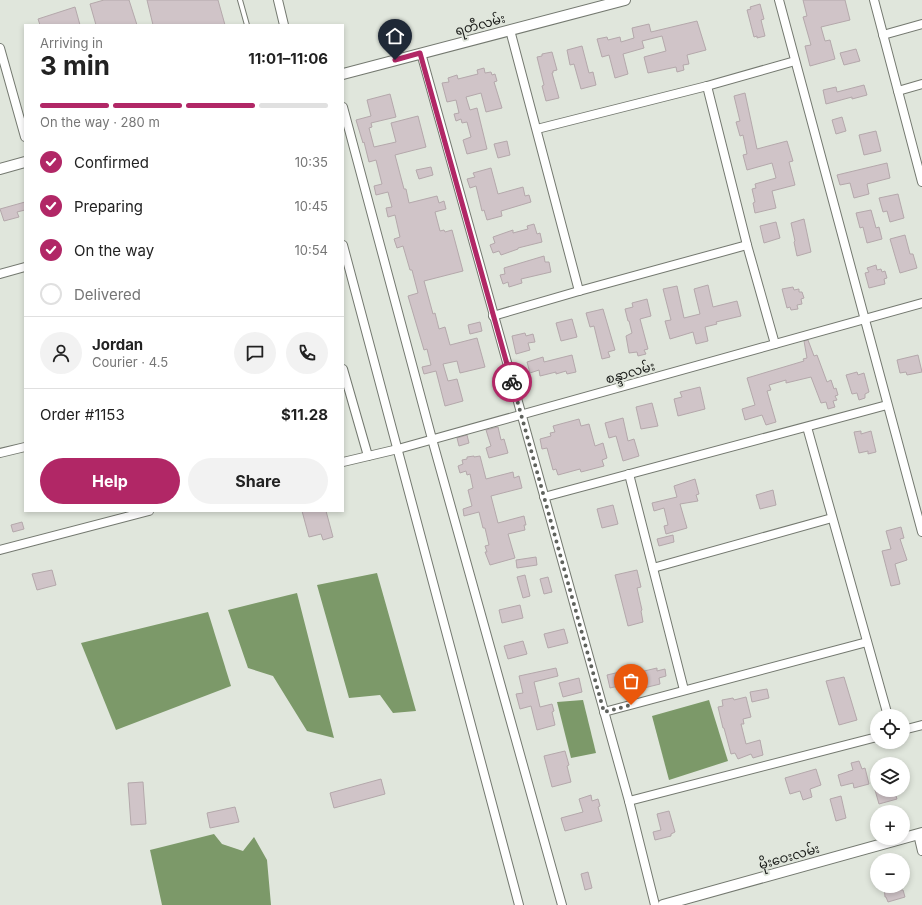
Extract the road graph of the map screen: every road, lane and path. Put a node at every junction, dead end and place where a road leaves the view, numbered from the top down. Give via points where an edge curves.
1 (240, 0) edge
2 (278, 0) edge
3 (625, 0) edge
4 (780, 0) edge
5 (874, 0) edge
6 (247, 24) edge
7 (284, 24) edge
8 (922, 24) edge
9 (510, 30) junction
10 (883, 35) junction
11 (0, 48) edge
12 (420, 53) junction
13 (795, 61) junction
14 (344, 74) edge
15 (922, 84) edge
16 (707, 86) junction
17 (898, 91) junction
18 (344, 111) edge
19 (537, 130) junction
20 (24, 133) edge
21 (24, 162) edge
22 (0, 169) edge
23 (922, 182) edge
24 (747, 245) junction
25 (344, 249) edge
26 (24, 266) edge
27 (0, 274) edge
28 (579, 291) junction
29 (922, 302) edge
30 (493, 316) junction
31 (864, 319) junction
32 (775, 344) junction
33 (344, 372) edge
34 (887, 405) junction
35 (521, 414) junction
36 (807, 427) junction
37 (432, 439) junction
38 (24, 447) edge
39 (398, 449) junction
40 (0, 453) edge
41 (368, 456) junction
42 (344, 462) edge
43 (629, 474) junction
44 (544, 497) junction
45 (145, 512) edge
46 (832, 518) junction
47 (922, 532) edge
48 (0, 550) edge
49 (653, 568) junction
50 (867, 642) junction
51 (684, 690) junction
52 (886, 709) edge
53 (604, 712) junction
54 (922, 725) edge
55 (910, 728) edge
56 (870, 739) edge
57 (629, 801) junction
58 (920, 834) edge
59 (922, 851) edge
60 (519, 905) edge
61 (562, 905) edge
62 (655, 905) edge
63 (663, 905) edge

1 - 6 lane
2 - 7 street
3 - 9 street, ရတီလမ်း
4 - 13 street
5 - 10 street
8 - 10 street
9 - 12 street, ရတီလမ်း
9 - 19 street
10 - 17 street
11 - 20 street
12 - 14 street, ရတီလမ်း
12 - 30 street
13 - 16 street
13 - 31 street
15 - 17 street
16 - 19 street
16 - 24 street
17 - 23 street
18 - 37 street
19 - 28 street
21 - 22 street
24 - 28 street
24 - 32 street
25 - 39 street
26 - 27 street
28 - 30 street
29 - 31 street, စန္ဒာလမ်း
30 - 35 street
31 - 32 street, စန္ဒာလမ်း
31 - 34 street
32 - 35 street, စန္ဒာလမ်း
33 - 41 street
34 - 36 street
34 - 47 street
35 - 37 street, စန္ဒာလမ်း
35 - 44 street
36 - 43 street
36 - 46 street
37 - 39 street, စန္ဒာလမ်း
37 - 61 street
38 - 40 street
39 - 41 street, စန္ဒာလမ်း
39 - 60 street
41 - 42 street, စန္ဒာလမ်း
43 - 44 street
43 - 49 street
44 - 53 street
45 - 48 street
46 - 49 street
46 - 50 street
49 - 51 street
50 - 51 street
50 - 52 street
51 - 53 street
53 - 57 street
54 - 55 street
56 - 57 street
57 - 62 street
58 - 59 street
58 - 63 street, မိုးဝေးလမ်း

